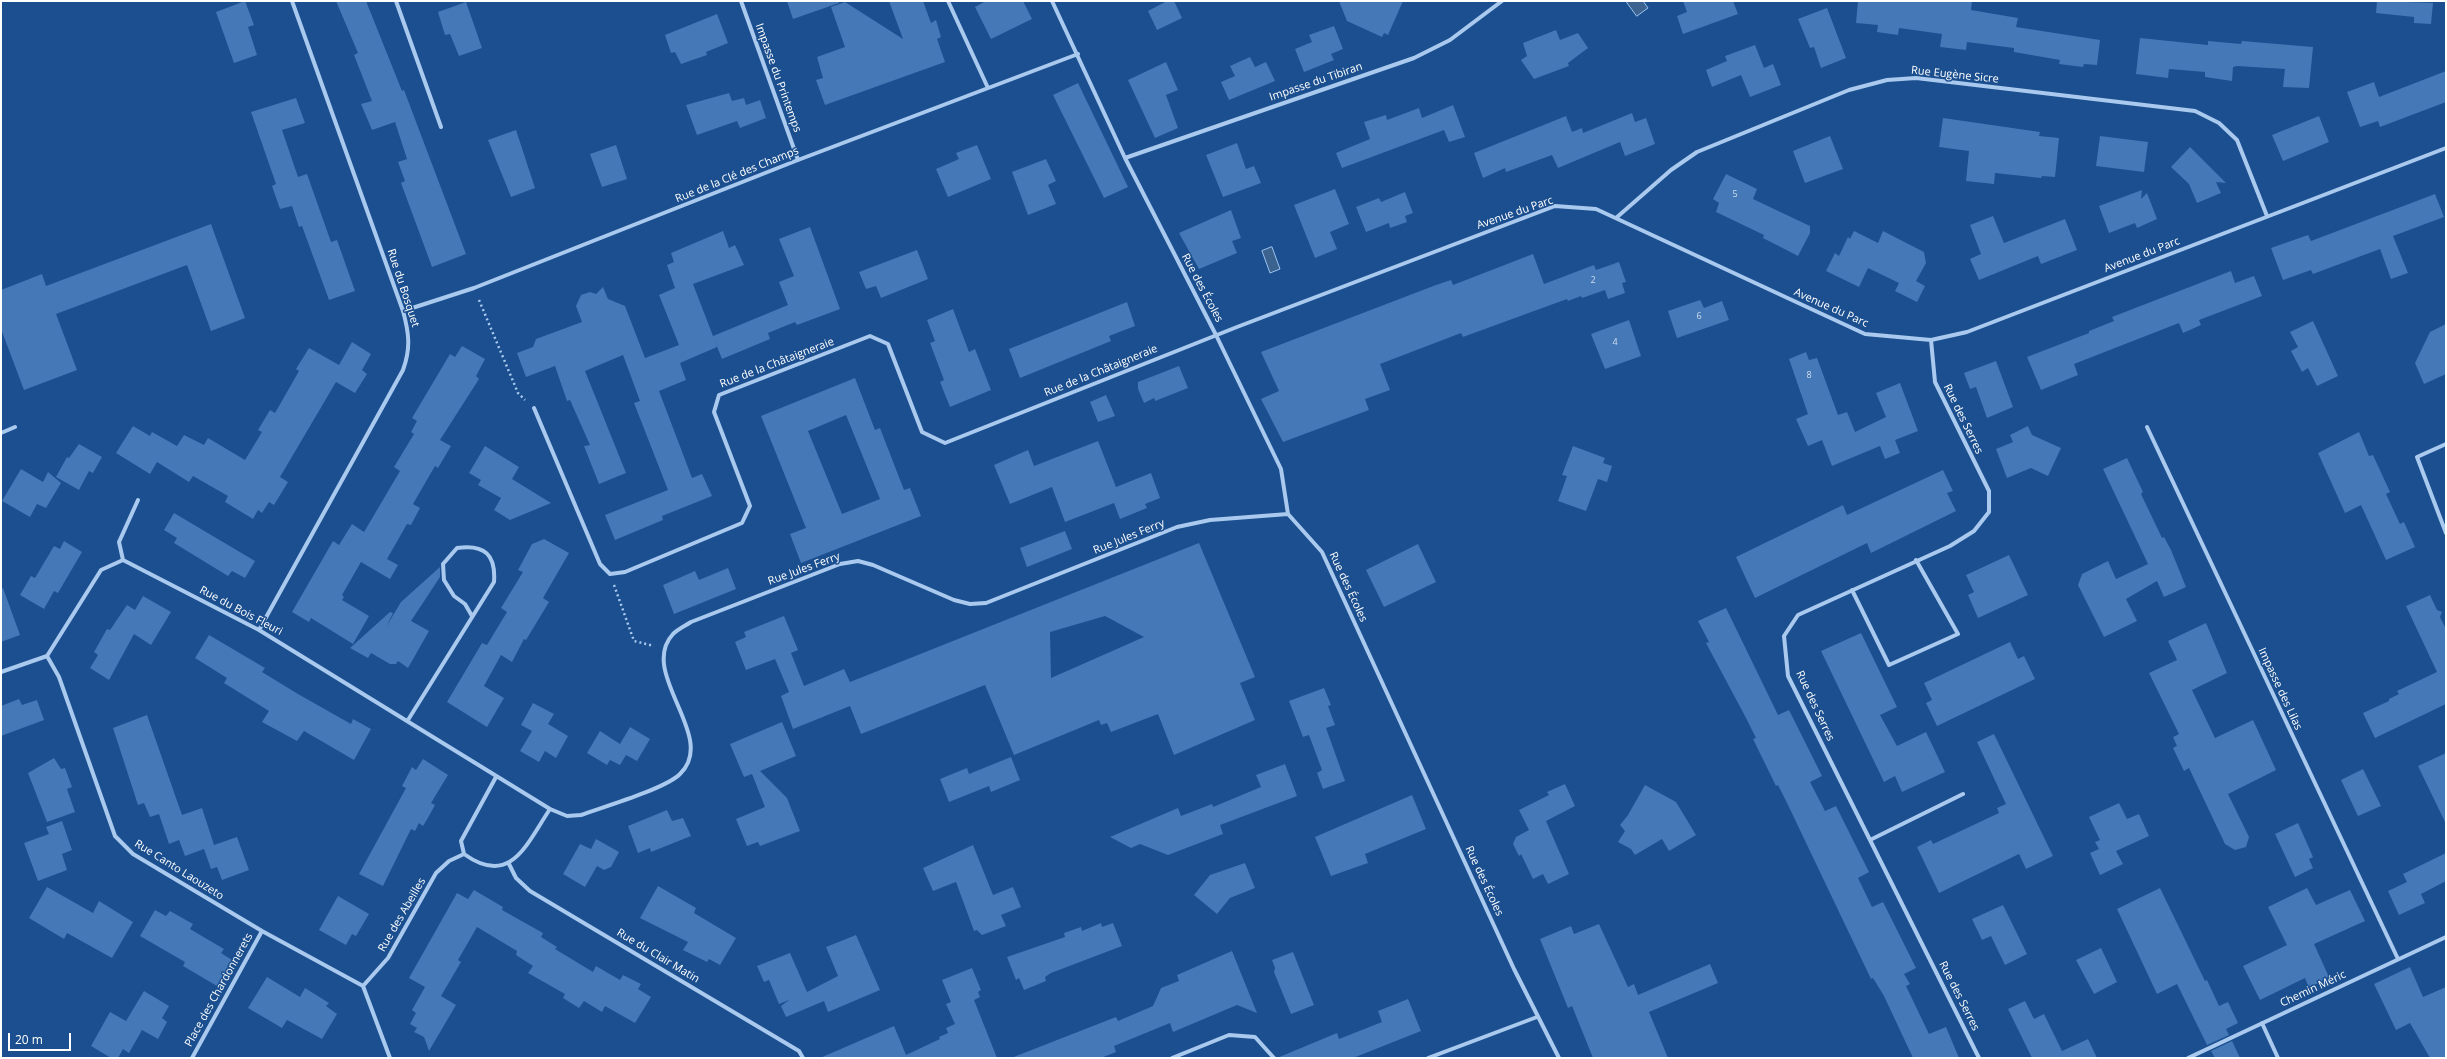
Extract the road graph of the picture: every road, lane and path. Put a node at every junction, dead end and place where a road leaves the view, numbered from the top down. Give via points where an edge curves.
1 (292, 1) edge
2 (396, 1) edge
3 (741, 1) edge
4 (948, 1) edge
5 (1052, 1) edge
6 (1502, 1) edge
7 (1078, 54) junction
8 (988, 88) junction
9 (441, 127) dead end
10 (2446, 148) edge
11 (1125, 158) junction
12 (798, 160) junction
13 (2267, 216) junction
14 (1616, 218) junction
15 (474, 288) junction
16 (403, 311) junction
17 (1216, 336) junction
18 (1931, 340) junction
19 (534, 408) joint
20 (15, 428) dead end
21 (2146, 428) dead end
22 (1, 433) edge
23 (2446, 444) edge
24 (138, 500) dead end
25 (1288, 514) junction
26 (2446, 533) edge
27 (123, 560) junction
28 (1916, 560) junction
29 (610, 574) junction
30 (1852, 590) junction
31 (472, 616) junction
32 (260, 630) junction
33 (664, 648) junction
34 (48, 656) junction
35 (1, 672) edge
36 (408, 720) junction
37 (496, 777) junction
38 (1963, 794) dead end
39 (550, 809) junction
40 (1870, 840) junction
41 (464, 854) junction
42 (509, 864) junction
43 (262, 931) junction
44 (2446, 937) edge
45 (2398, 959) junction
46 (363, 986) junction
47 (1537, 1017) junction
48 (2262, 1023) junction
49 (192, 1058) edge
50 (390, 1058) edge
51 (803, 1058) edge
52 (1172, 1058) edge
53 (1274, 1058) edge
54 (1428, 1058) edge
55 (1559, 1058) edge
56 (1979, 1058) edge
57 (2188, 1058) edge
58 (2278, 1058) edge

1 - 16 street, Rue du Bosquet
2 - 9 street
3 - 12 street, Impasse du Printemps
4 - 8 street
5 - 7 street, Rue des Écoles
6 - 11 street, Impasse du Tibiran via 1450,40 1414,58
7 - 8 street, Rue de la Clé des Champs
7 - 11 street, Rue des Écoles
8 - 12 street, Rue de la Clé des Champs
10 - 13 street, Avenue du Parc
11 - 17 street, Rue des Écoles
12 - 15 street, Rue de la Clé des Champs
13 - 14 street, Rue Eugène Sicre via 2237,140 2219,123 2195,111 1916,78 1887,80 1849,90 1697,152 1671,170
13 - 18 street, Avenue du Parc via 1967,332
14 - 17 street, Avenue du Parc via 1596,209 1555,206
14 - 18 street, Avenue du Parc via 1865,334
15 - 16 street, Rue de la Clé des Champs
15 - 19 path via 518,393
16 - 32 street, Rue du Bosquet via 410,337 409,355 404,370
17 - 25 street, Rue des Écoles via 1281,469
17 - 29 street, Rue de la Châtaigneraie via 945,443 922,432 888,344 870,336 719,395 714,412 750,506 742,523 625,572
18 - 28 street, Rue des Serres via 1935,382 1989,491 1989,512 1974,531 1950,546
19 - 29 street via 600,564
20 - 22 street
21 - 45 street, Impasse des Lilas
23 - 26 street via 2417,457
24 - 27 street via 119,542
25 - 33 street, Rue Jules Ferry via 1210,520 1177,527 986,604 954,600 873,564 858,561 840,564 691,622 673,634
25 - 47 street, Rue des Écoles via 1322,552
27 - 32 street, Rue du Bois Fleuri
27 - 34 street via 101,570
28 - 30 street, Rue des Serres
28 - 30 street via 1958,634 1889,665
29 - 33 path via 634,641
30 - 40 street, Rue des Serres via 1798,615 1784,636 1788,676
31 - 31 street via 494,582 495,566 488,554 472,546 457,548 443,564 444,580
31 - 36 street
32 - 36 street, Rue du Bois Fleuri
33 - 39 street via 664,664 690,739 690,755 681,774 665,784 581,815 566,816
34 - 35 street
34 - 43 street, Rue Canto Laouzeto via 59,677 115,836 133,854
36 - 37 street, Rue du Bois Fleuri
37 - 39 street, Rue du Bois Fleuri
37 - 41 street via 461,841
38 - 40 street
39 - 42 street via 520,854
40 - 56 street, Rue des Serres
41 - 42 street via 478,864 498,867
41 - 46 street, Rue des Abeilles via 449,861 436,873 388,958
42 - 51 street, Rue du Clair Matin via 516,878 530,890 799,1051
43 - 46 street, Rue Canto Laouzeto
43 - 49 street, Place des Chardonnerets
44 - 45 street, Chemin Méric
45 - 48 street, Chemin Méric
46 - 50 street
47 - 54 street
47 - 55 street, Rue des Écoles
48 - 57 street, Chemin Méric
48 - 58 street
52 - 53 street via 1229,1035 1255,1037

